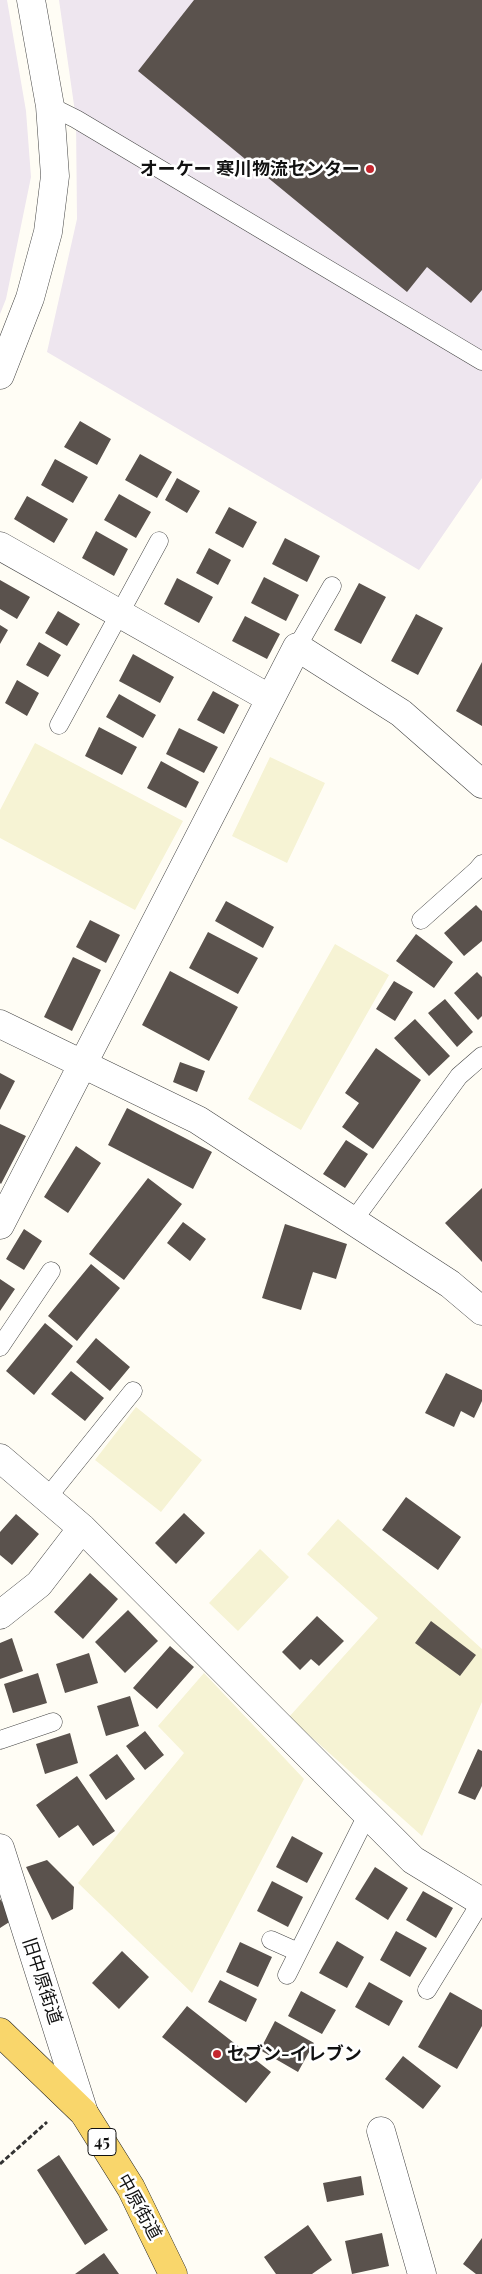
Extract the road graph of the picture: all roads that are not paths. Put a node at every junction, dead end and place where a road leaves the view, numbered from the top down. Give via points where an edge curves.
1 (31, 0) edge
2 (50, 106) junction
3 (482, 361) edge
4 (0, 375) edge
5 (159, 541) dead end
6 (0, 546) edge
7 (332, 586) dead end
8 (120, 614) junction
9 (297, 646) junction
10 (269, 698) junction
11 (59, 725) dead end
12 (482, 784) edge
13 (482, 864) edge
14 (421, 920) dead end
15 (0, 1024) edge
16 (482, 1056) edge
17 (84, 1064) junction
18 (353, 1221) junction
19 (0, 1225) edge
20 (51, 1271) dead end
21 (482, 1311) edge
22 (0, 1347) edge
23 (133, 1391) dead end
24 (0, 1458) edge
25 (47, 1498) junction
26 (82, 1528) junction
27 (0, 1615) edge
28 (53, 1722) dead end
29 (0, 1740) edge
30 (367, 1814) junction
31 (0, 1848) edge
32 (482, 1902) edge
33 (272, 1940) dead end
34 (298, 1952) junction
35 (287, 1975) dead end
36 (428, 1990) dead end
37 (0, 2032) edge
38 (84, 2113) junction
39 (381, 2131) dead end
40 (173, 2274) edge
41 (422, 2274) edge

1 - 2 street
2 - 3 lane
2 - 4 street via 54,176 48,232 30,298
5 - 8 lane
6 - 8 street
7 - 9 lane
8 - 10 street
8 - 11 lane
9 - 10 street
9 - 12 street via 401,713
10 - 17 street
13 - 14 lane
15 - 17 street
16 - 18 lane via 460,1076
17 - 18 street via 198,1120
17 - 19 street
18 - 21 street via 450,1284
20 - 22 lane
23 - 25 lane
24 - 25 street
25 - 26 street
26 - 27 street via 38,1584
26 - 30 street
28 - 29 lane
30 - 32 street via 414,1860
30 - 34 lane
31 - 38 street, 旧中原街道
32 - 36 lane
33 - 34 lane
34 - 35 lane
37 - 38 main road, 中原街道 / 45
38 - 40 main road, 中原街道 / 45 via 131,2188
39 - 41 street

